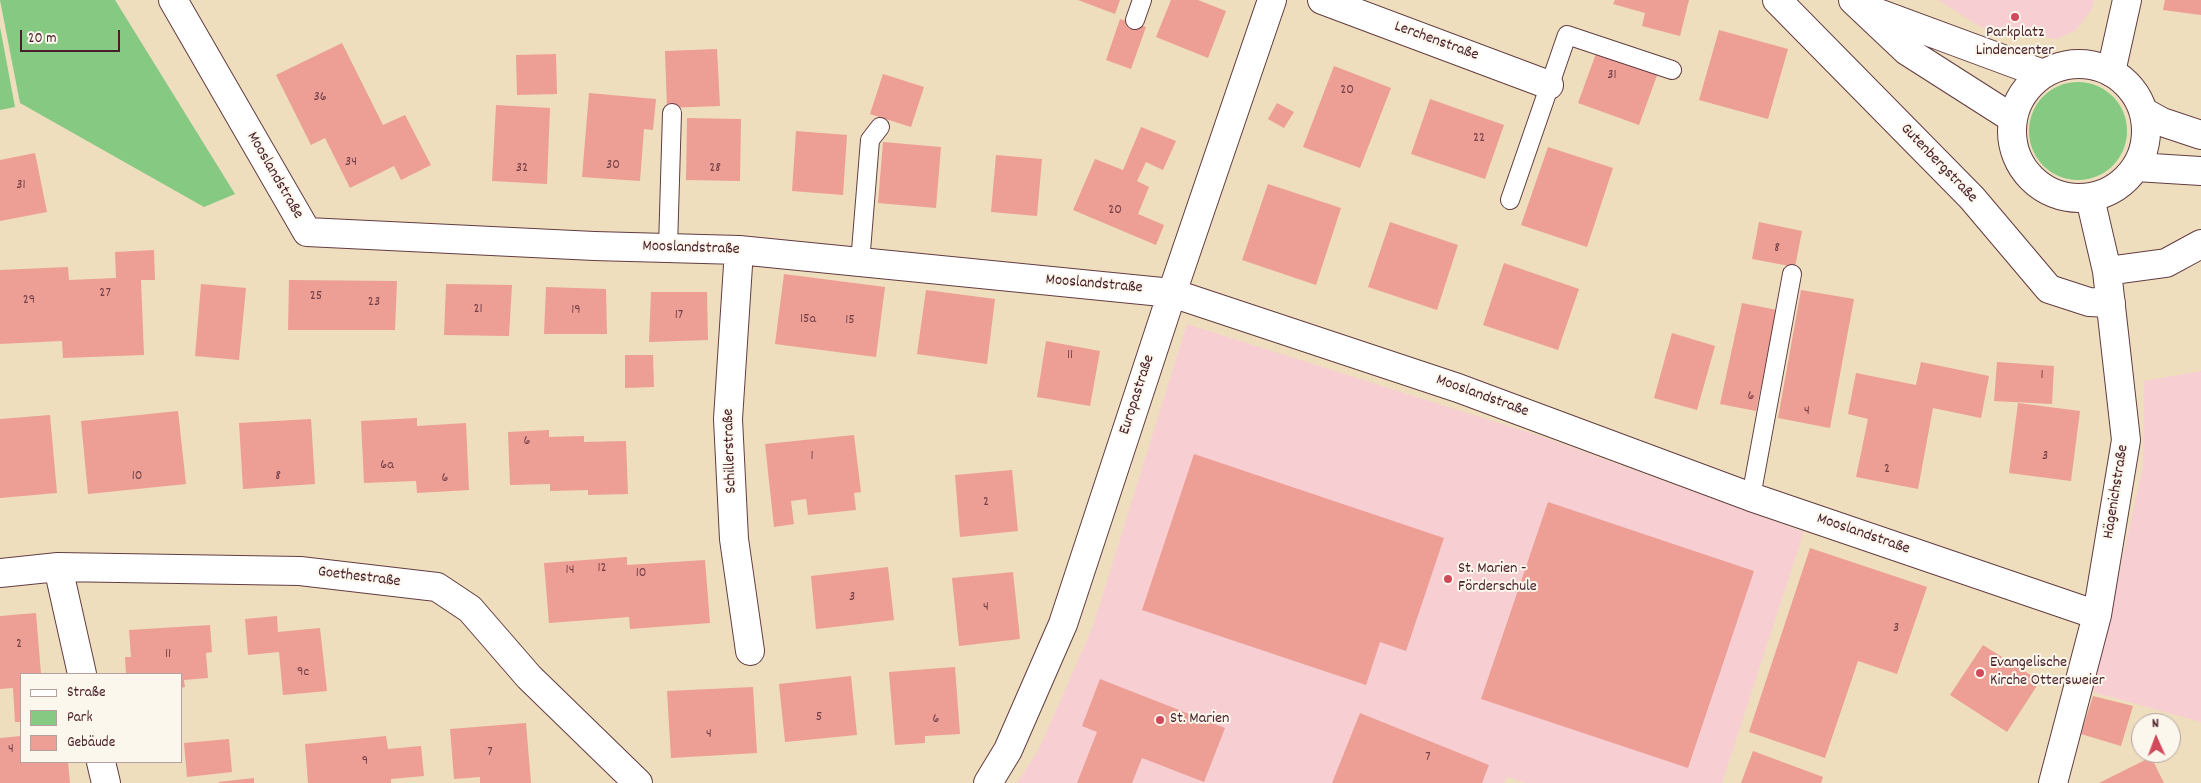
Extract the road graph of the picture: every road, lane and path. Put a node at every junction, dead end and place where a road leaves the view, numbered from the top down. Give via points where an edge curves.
1 (173, 0) edge
2 (1142, 0) edge
3 (1272, 0) edge
4 (1322, 0) edge
5 (1777, 0) edge
6 (2127, 0) edge
7 (1856, 3) edge
8 (1135, 20) dead end
9 (1672, 70) dead end
10 (2111, 72) junction
11 (2043, 74) junction
12 (1550, 84) junction
13 (2144, 112) junction
14 (672, 113) dead end
15 (2012, 118) junction
16 (880, 127) dead end
17 (2201, 135) edge
18 (2136, 166) junction
19 (2201, 171) edge
20 (2090, 198) junction
21 (1510, 200) dead end
22 (2201, 244) edge
23 (668, 247) junction
24 (739, 250) junction
25 (860, 263) junction
26 (2107, 271) junction
27 (1792, 274) dead end
28 (1172, 293) junction
29 (2111, 303) junction
30 (1751, 497) junction
31 (58, 567) junction
32 (0, 572) edge
33 (2097, 615) junction
34 (750, 651) dead end
35 (82, 673) edge
36 (101, 763) edge
37 (106, 783) edge
38 (638, 783) edge
39 (988, 783) edge
40 (2053, 783) edge

1 - 23 street, Mooslandstraße via 307,232
2 - 8 lane
3 - 28 street, Europastraße
4 - 12 street, Lerchenstraße
5 - 29 street, Gutenbergstraße via 1972,198 2049,289 2089,302
6 - 10 street
7 - 11 street
7 - 15 street via 1907,51
9 - 12 lane via 1567,35
10 - 11 street via 2077,64
10 - 13 street via 2125,82
11 - 15 street via 2023,93
12 - 21 lane
13 - 17 street via 2162,122
13 - 18 street via 2144,149
14 - 23 lane
15 - 20 street via 2012,144 2022,168 2040,187 2064,197
16 - 25 lane via 870,140
18 - 19 street
18 - 20 street via 2117,187
20 - 26 street, Hägenichstraße
22 - 26 street via 2166,263
23 - 24 street, Mooslandstraße
24 - 25 street, Mooslandstraße
24 - 34 street, Schillerstraße via 728,419 734,539
25 - 28 street, Mooslandstraße
26 - 29 street, Hägenichstraße
27 - 30 lane
28 - 30 street, Mooslandstraße via 1458,388
28 - 39 street, Europastraße via 1063,624 1008,750
29 - 33 street, Hägenichstraße via 2126,440
30 - 33 street, Mooslandstraße
31 - 32 street, Goethestraße
31 - 35 street
31 - 38 street, Goethestraße via 300,571 437,587 470,609 529,677
33 - 40 street, Hägenichstraße
36 - 37 street

